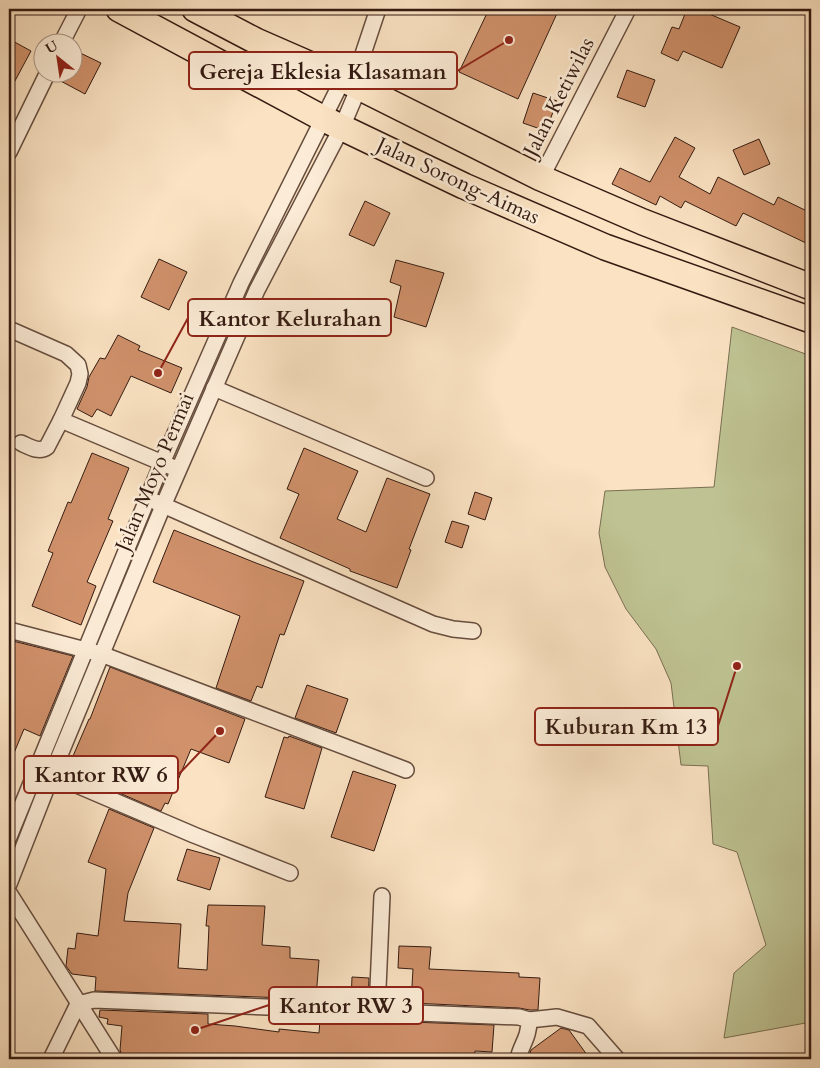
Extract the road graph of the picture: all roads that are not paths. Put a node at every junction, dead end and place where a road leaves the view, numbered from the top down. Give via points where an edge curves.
1 (79, 9) edge
2 (119, 9) edge
3 (195, 9) edge
4 (378, 9) edge
5 (628, 9) edge
6 (67, 32) edge
7 (354, 76) junction
8 (43, 82) edge
9 (333, 123) junction
10 (484, 150) junction
11 (9, 152) edge
12 (541, 178) junction
13 (464, 186) junction
14 (740, 261) junction
15 (811, 287) edge
16 (727, 291) junction
17 (811, 320) edge
18 (9, 330) edge
19 (214, 388) junction
20 (61, 420) junction
21 (21, 443) dead end
22 (162, 463) junction
23 (179, 469) junction
24 (426, 478) dead end
25 (148, 498) junction
26 (163, 506) junction
27 (9, 630) edge
28 (473, 631) dead end
29 (94, 652) junction
30 (36, 768) junction
31 (406, 770) dead end
32 (52, 774) junction
33 (9, 836) edge
34 (290, 873) dead end
35 (9, 884) edge
36 (9, 893) edge
37 (382, 896) dead end
38 (78, 1004) junction
39 (377, 1011) junction
40 (529, 1020) junction
41 (51, 1059) edge
42 (114, 1059) edge
43 (518, 1059) edge
44 (617, 1059) edge

1 - 6 street
2 - 9 highway, Jalan Sorong-Aimas
3 - 7 highway, Jalan Sorong-Aimas via 256,41
4 - 7 street, Jalan Moyo Permai
5 - 12 street, Jalan Ketiwilas
7 - 9 street, Jalan Moyo Permai
7 - 10 highway, Jalan Sorong-Aimas
8 - 11 street
9 - 13 highway, Jalan Sorong-Aimas
9 - 19 street, Jalan Moyo Permai
9 - 22 street, Jalan Moyo Permai via 242,283
10 - 12 highway, Jalan Sorong-Aimas
10 - 13 highway
12 - 14 highway, Jalan Sorong-Aimas
13 - 16 highway, Jalan Sorong-Aimas via 605,247
14 - 15 highway, Jalan Sorong-Aimas
14 - 16 highway
16 - 17 highway, Jalan Sorong-Aimas
18 - 20 street via 66,354 78,365 78,383
19 - 23 street, Jalan Moyo Permai
19 - 24 street
20 - 21 street via 48,447 39,450
20 - 22 street
22 - 23 street
22 - 25 street, Jalan Moyo Permai
23 - 26 street, Jalan Moyo Permai
25 - 26 street
25 - 29 street, Jalan Moyo Permai
26 - 28 street via 433,624
26 - 29 street, Jalan Moyo Permai
27 - 29 street
29 - 30 street, Jalan Moyo Permai
29 - 31 street
29 - 32 street, Jalan Moyo Permai
30 - 32 street
30 - 33 street, Jalan Moyo Permai
32 - 34 street
32 - 35 street, Jalan Moyo Permai
36 - 38 street
37 - 39 street
38 - 39 street via 94,1000
38 - 41 street
38 - 42 street
39 - 40 street via 506,1016
40 - 43 street via 526,1041
40 - 44 street via 557,1017 588,1026

